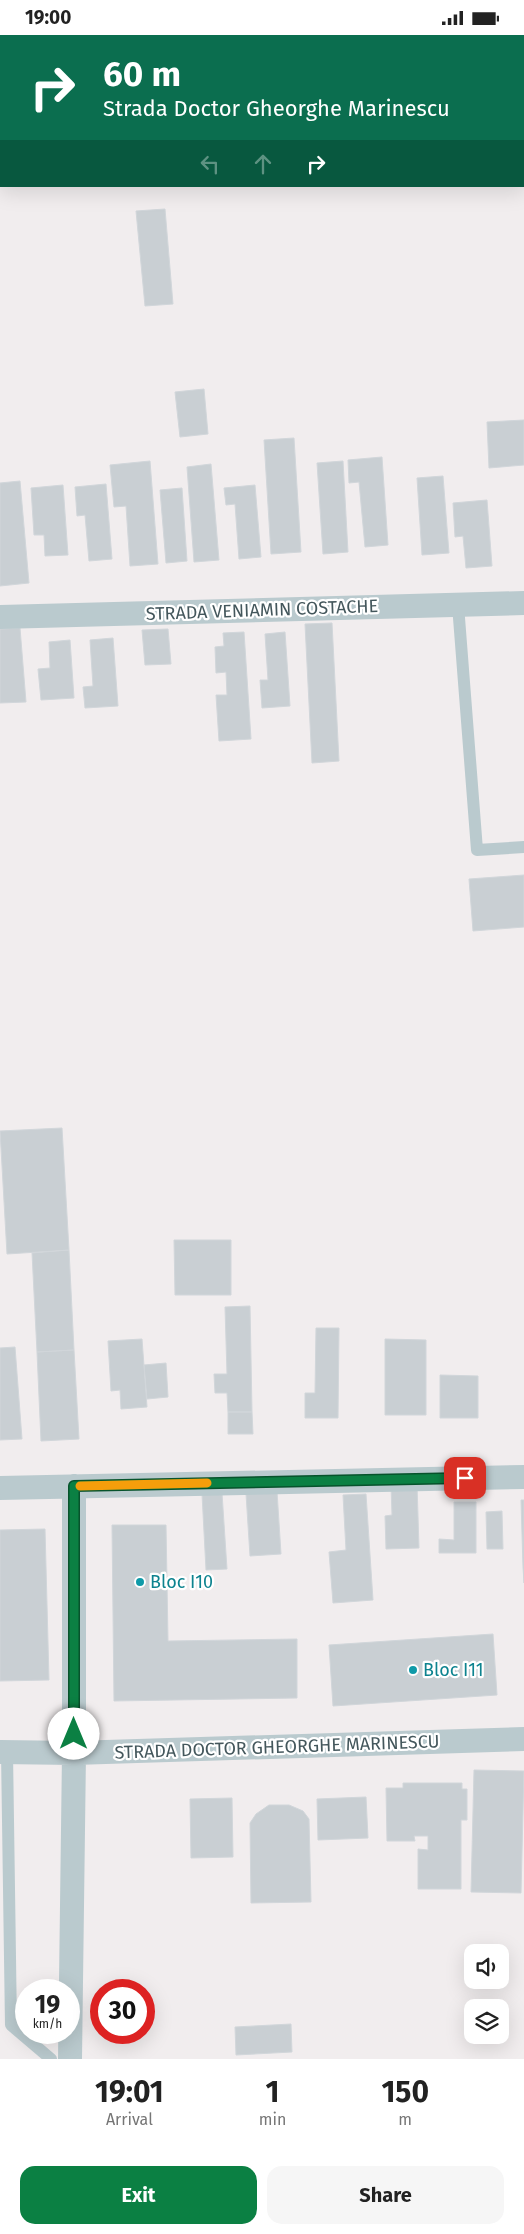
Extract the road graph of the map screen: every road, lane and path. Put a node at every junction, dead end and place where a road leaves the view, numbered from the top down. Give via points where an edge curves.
1 (524, 603) edge
2 (458, 605) junction
3 (0, 617) edge
4 (524, 847) edge
5 (524, 1477) edge
6 (74, 1486) junction
7 (0, 1488) edge
8 (524, 1739) edge
9 (3, 1752) edge
10 (74, 1753) junction
11 (51, 2059) edge
12 (70, 2059) edge

1 - 2 street, STRADA VENIAMIN COSTACHE
2 - 3 street, STRADA VENIAMIN COSTACHE
2 - 4 lane via 477,850
5 - 6 street
6 - 7 street
6 - 10 street
8 - 10 street, STRADA DOCTOR GHEORGHE MARINESCU
9 - 10 street, STRADA DOCTOR GHEORGHE MARINESCU
9 - 11 lane via 11,2025
10 - 12 street

